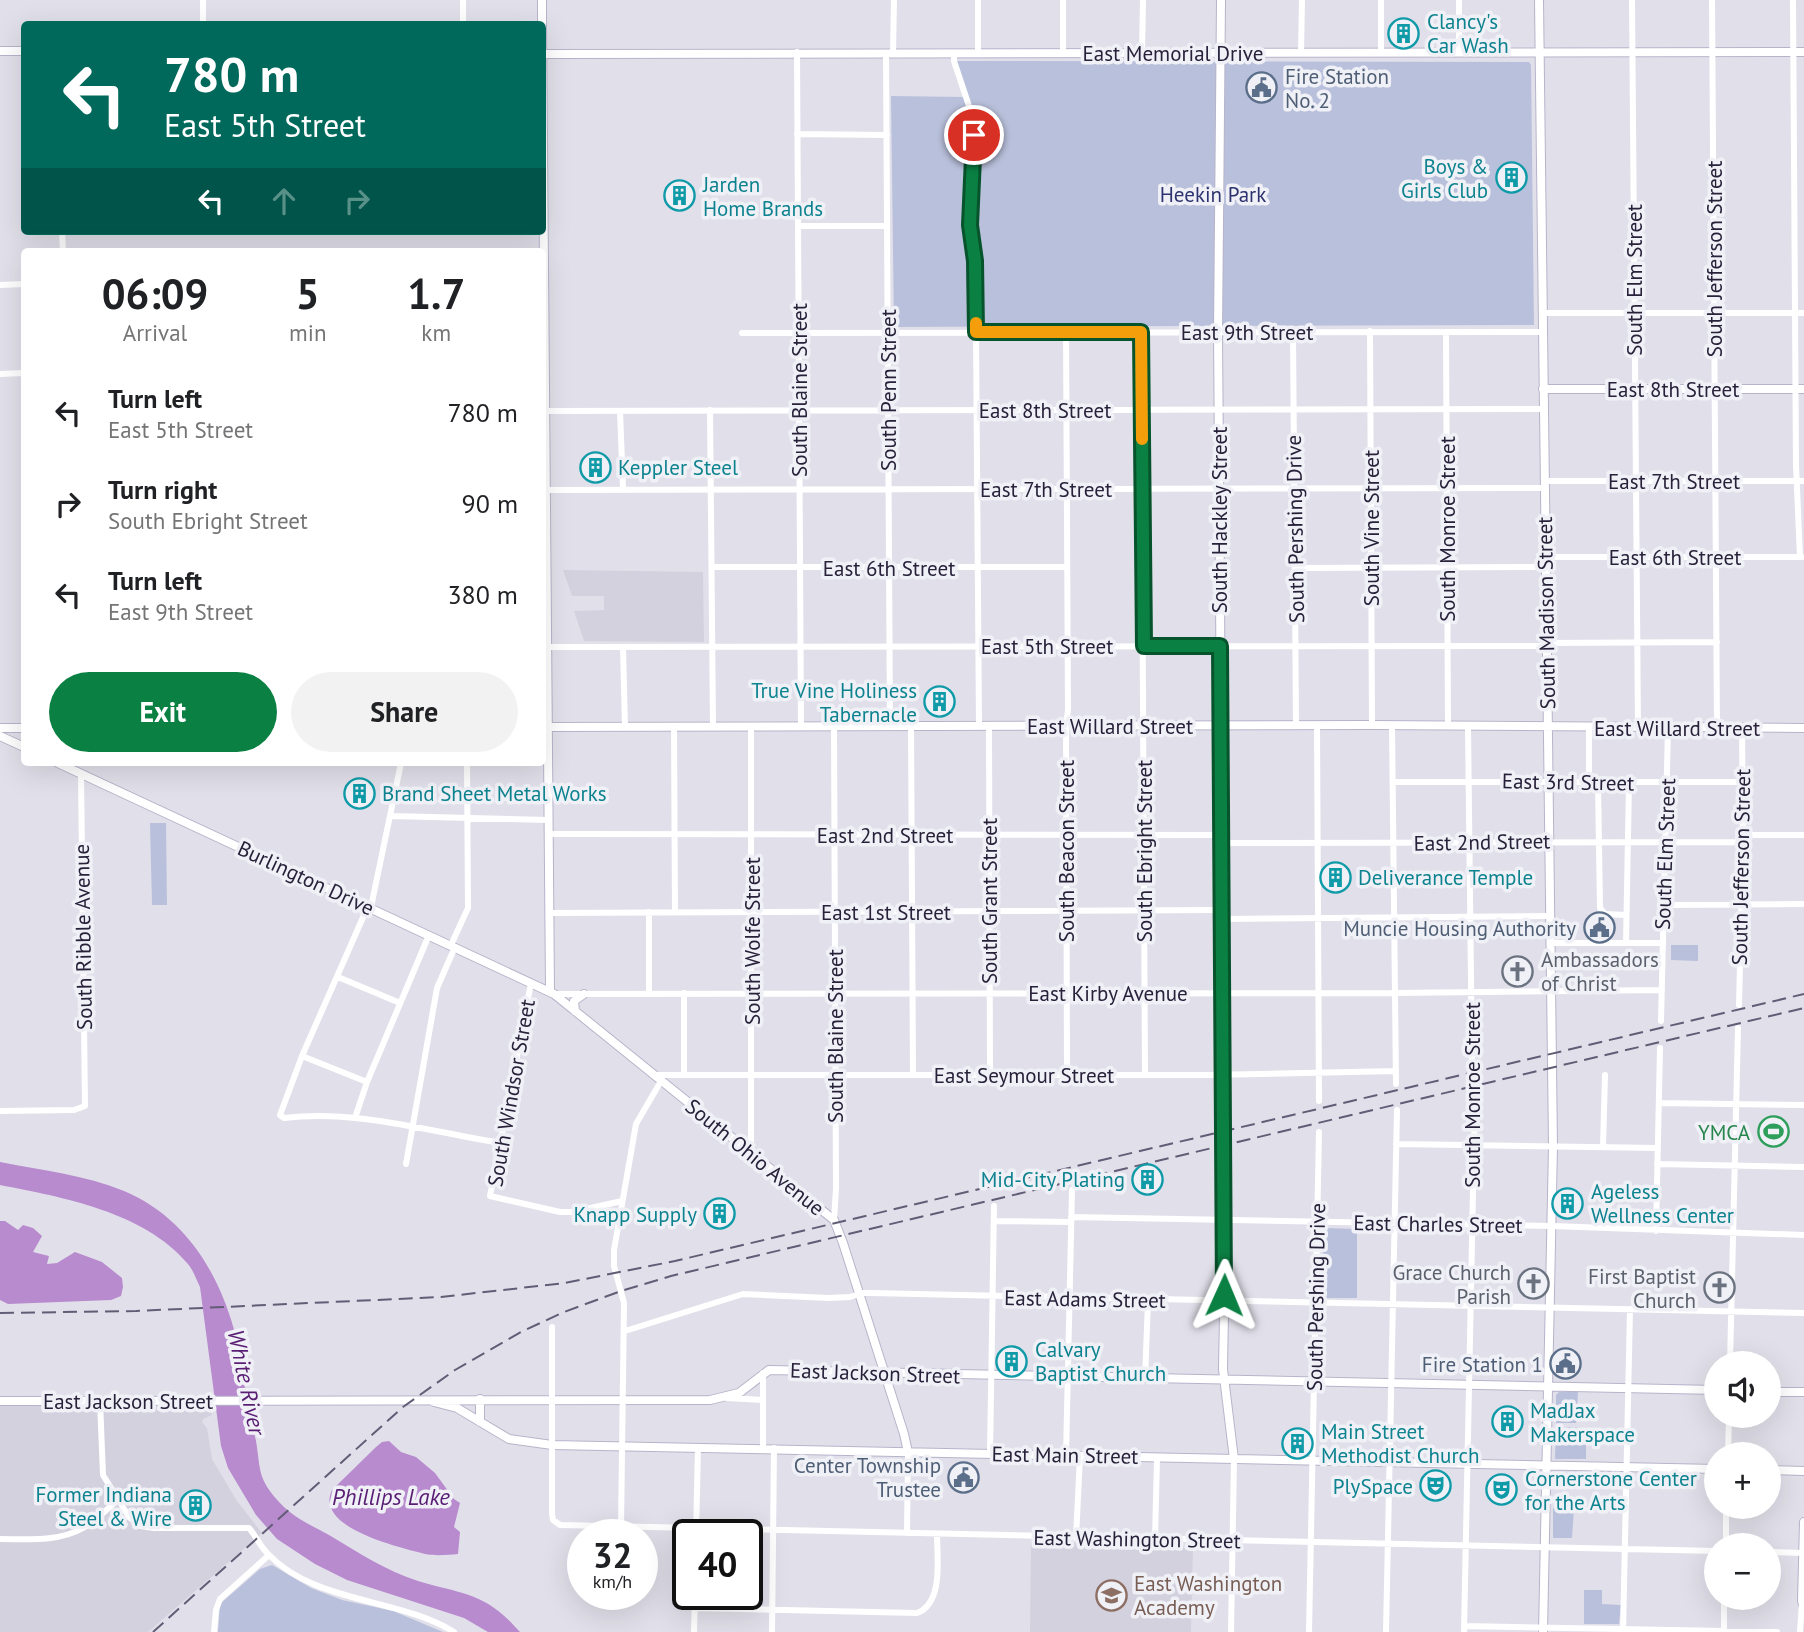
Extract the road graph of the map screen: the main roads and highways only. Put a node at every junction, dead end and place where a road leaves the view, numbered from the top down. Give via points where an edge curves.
1 (542, 0) edge
2 (1222, 0) edge
3 (1539, 0) edge
4 (542, 21) edge
5 (0, 51) edge
6 (1804, 52) edge
7 (1221, 53) junction
8 (1539, 53) junction
9 (21, 54) edge
10 (546, 54) edge
11 (1543, 389) junction
12 (1800, 389) edge
13 (546, 397) edge
14 (546, 435) edge
15 (546, 474) edge
16 (546, 519) edge
17 (546, 640) edge
18 (546, 700) edge
19 (1220, 726) junction
20 (546, 727) edge
21 (1548, 727) junction
22 (21, 728) edge
23 (1804, 728) edge
24 (0, 729) edge
25 (0, 736) edge
26 (21, 746) edge
27 (546, 750) edge
28 (64, 766) edge
29 (552, 993) junction
30 (584, 993) road end
31 (575, 1011) junction
32 (885, 1374) junction
33 (1224, 1381) junction
34 (1548, 1387) junction
35 (1704, 1390) edge
36 (1781, 1392) edge
37 (1804, 1392) edge
38 (480, 1399) junction
39 (425, 1400) junction
40 (0, 1401) edge
41 (480, 1422) junction
42 (908, 1452) junction
43 (1234, 1459) junction
44 (1546, 1466) junction
45 (1704, 1469) edge
46 (1781, 1470) edge
47 (1804, 1471) edge
48 (1804, 1522) edge
49 (1804, 1553) edge
50 (1803, 1604) edge
51 (1543, 1630) edge

1 - 4 main road
2 - 7 main road, South Hackley Street
3 - 8 main road, South Madison Street
5 - 9 main road
6 - 8 main road, East Memorial Drive
7 - 8 main road, East Memorial Drive
7 - 10 main road, East Memorial Drive
7 - 19 main road, South Hackley Street
8 - 11 main road, South Madison Street
11 - 12 main road, East 8th Street
11 - 21 main road, South Madison Street
13 - 14 main road
15 - 16 main road
17 - 18 main road
19 - 20 main road, East Willard Street
19 - 21 main road, East Willard Street
19 - 33 main road, South Hackley Street
21 - 23 main road, East Willard Street
21 - 34 main road, South Madison Street via 1553,1146
22 - 24 main road
25 - 26 main road
27 - 29 main road
28 - 29 main road, Burlington Drive
29 - 31 main road, South Ohio Avenue
30 - 31 main road via 574,1001
31 - 32 main road, South Ohio Avenue via 834,1220
32 - 33 main road, East Jackson Street
32 - 38 main road, East Jackson Street via 772,1370 739,1393 721,1398
32 - 42 main road, South Ohio Avenue
33 - 34 main road, East Jackson Street
33 - 43 main road, South Hackley Street
34 - 35 main road, East Jackson Street
34 - 44 main road, South Madison Street
36 - 37 main road
38 - 39 main road, East Jackson Street
38 - 41 main road
39 - 40 main road, East Jackson Street
39 - 41 main road, East Main Street via 457,1408
41 - 42 main road, East Main Street via 514,1441 552,1445
42 - 43 main road, East Main Street
43 - 44 main road, East Main Street
44 - 45 main road, East Main Street
44 - 51 main road, South Madison Street
46 - 47 main road
48 - 49 main road
49 - 50 main road

